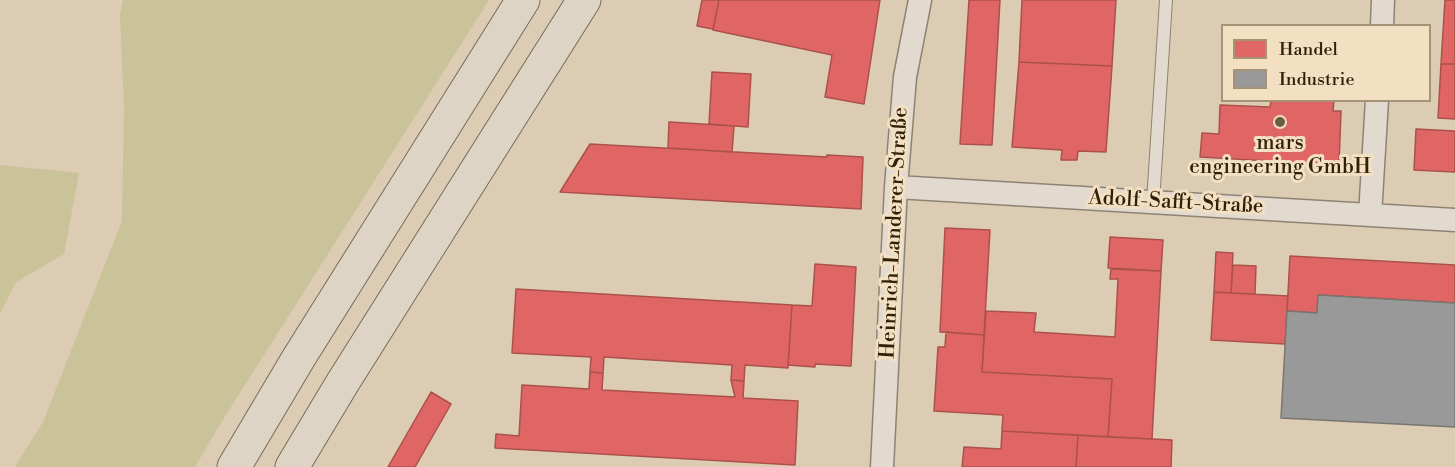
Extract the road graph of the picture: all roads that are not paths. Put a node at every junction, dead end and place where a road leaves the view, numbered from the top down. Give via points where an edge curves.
1 (524, 0) edge
2 (584, 0) edge
3 (920, 0) edge
4 (1166, 0) edge
5 (1383, 0) edge
6 (1382, 24) edge
7 (1377, 102) edge
8 (896, 187) junction
9 (1153, 202) junction
10 (1370, 215) junction
11 (1455, 220) edge
12 (234, 467) edge
13 (292, 467) edge
14 (882, 467) edge

1 - 12 highway
2 - 13 highway
3 - 8 street, Heinrich-Landerer-Straße via 905,77
4 - 9 lane
5 - 6 street
7 - 10 street
8 - 9 street, Adolf-Safft-Straße
8 - 14 street, Heinrich-Landerer-Straße
9 - 10 street, Adolf-Safft-Straße
10 - 11 street, Adolf-Safft-Straße

